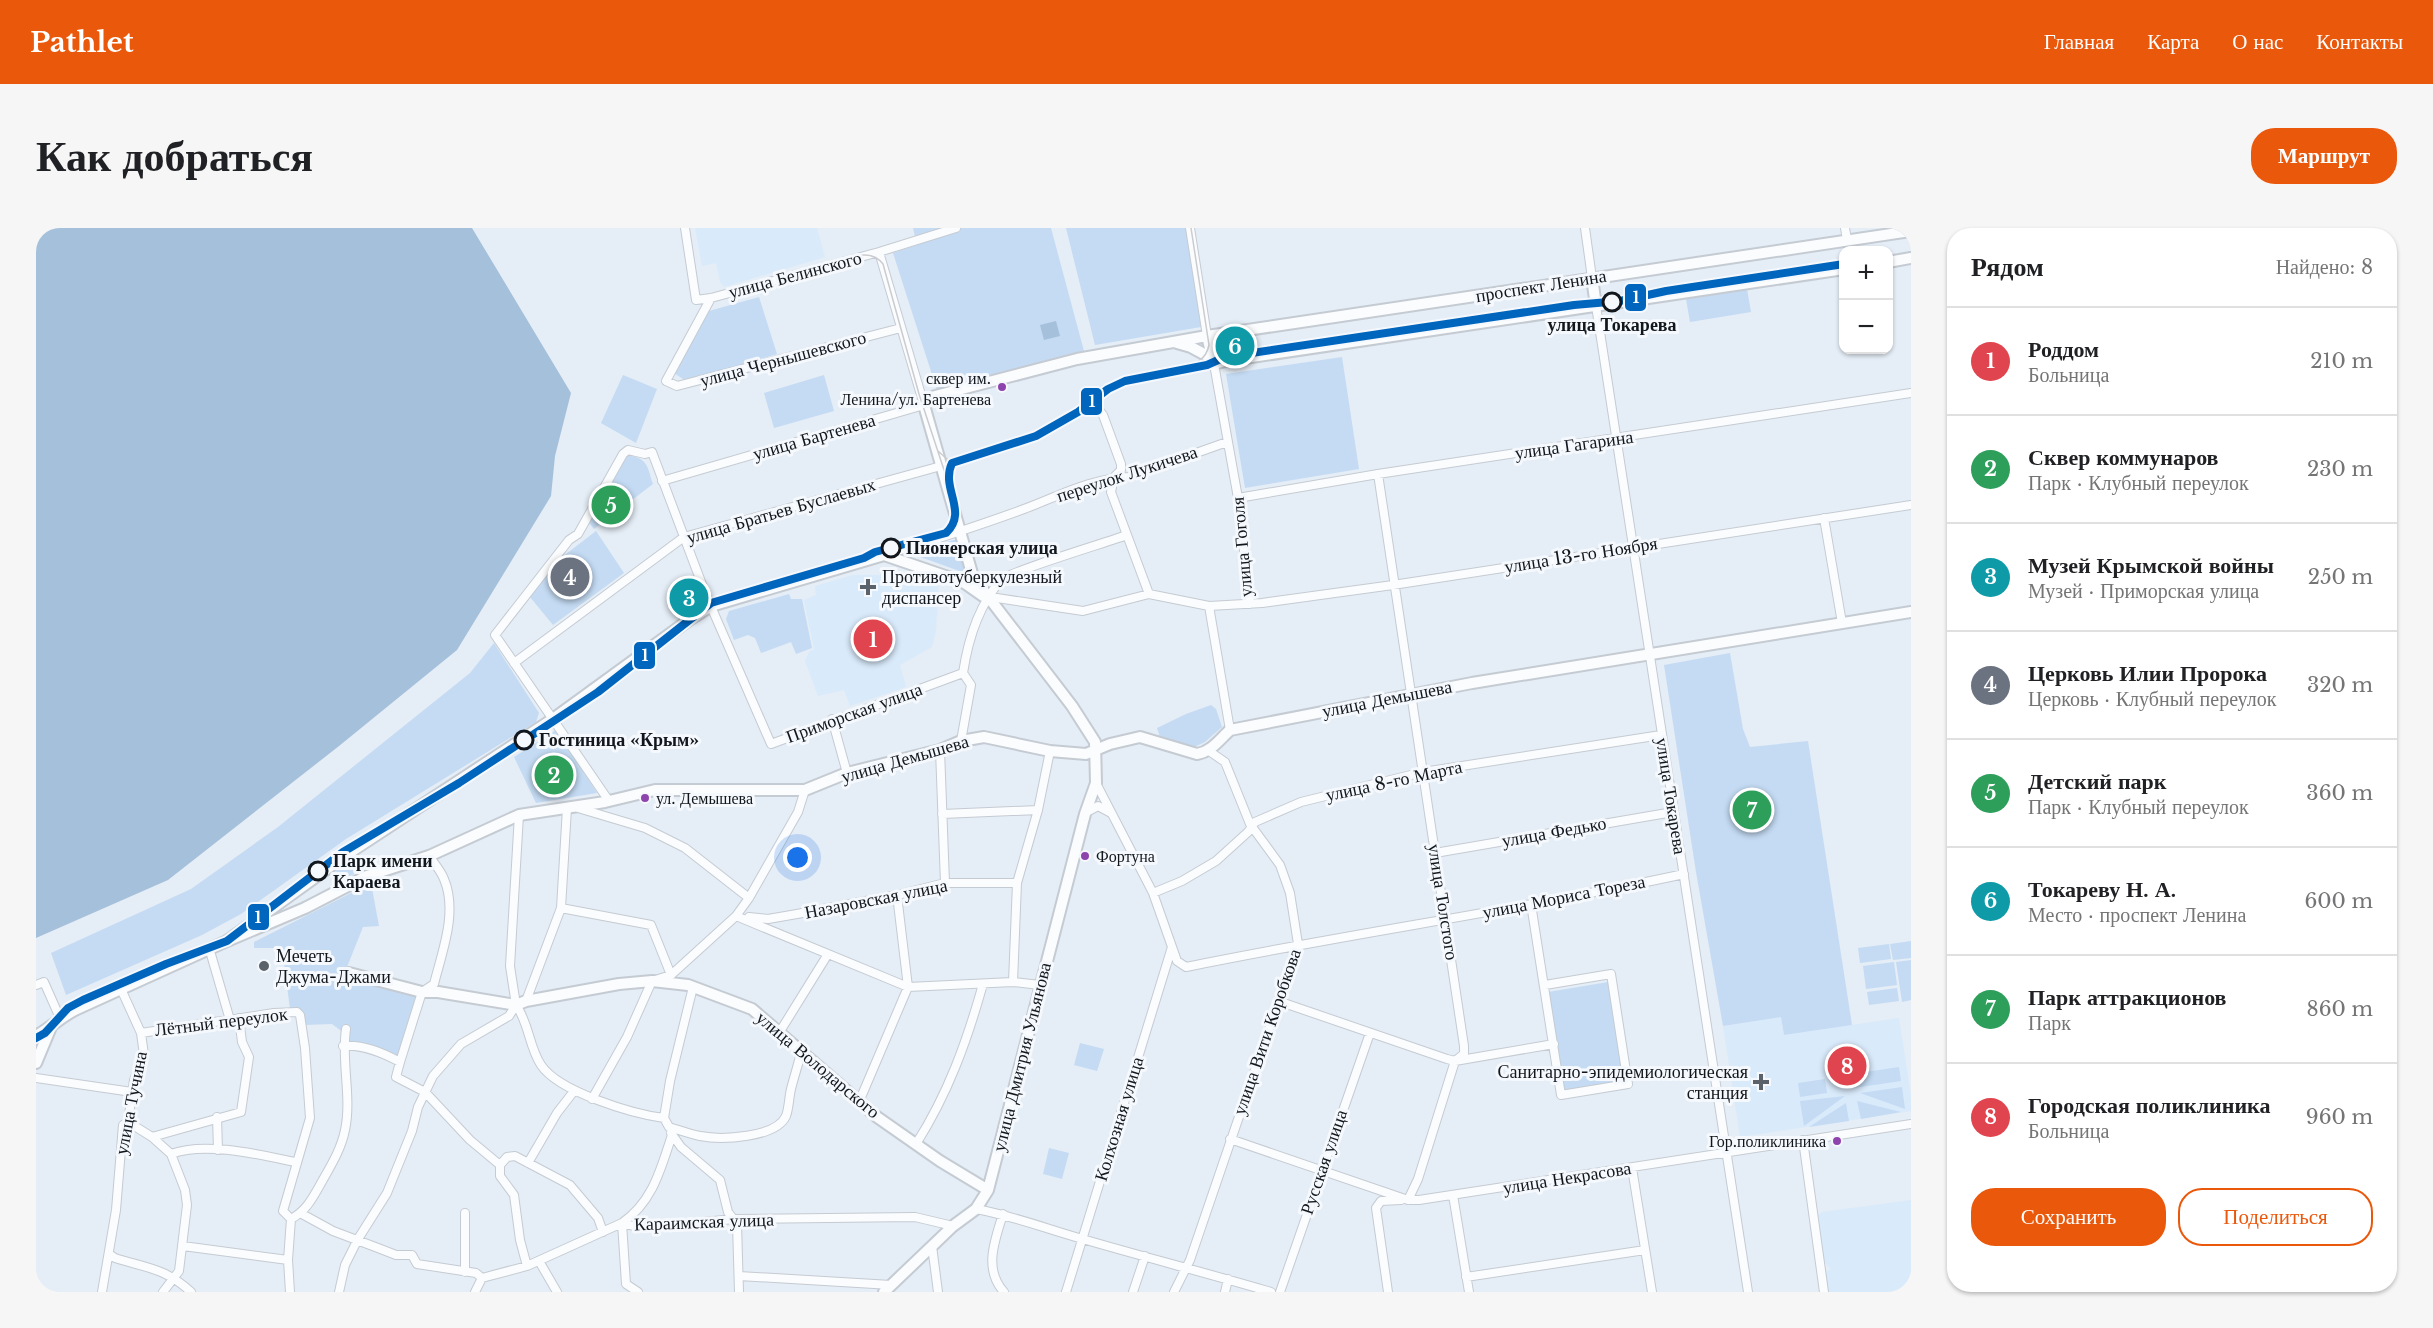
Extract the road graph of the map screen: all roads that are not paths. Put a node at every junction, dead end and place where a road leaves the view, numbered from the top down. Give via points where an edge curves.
1 (685, 228) edge
2 (956, 228) edge
3 (1190, 228) edge
4 (1585, 228) edge
5 (1845, 228) edge
6 (1911, 231) edge
7 (1847, 240) junction
8 (879, 252) junction
9 (1911, 258) edge
10 (1893, 261) edge
11 (1839, 270) edge
12 (1592, 278) junction
13 (711, 298) junction
14 (1596, 306) junction
15 (902, 328) junction
16 (1207, 336) junction
17 (1174, 342) junction
18 (1213, 362) junction
19 (1911, 393) edge
20 (924, 405) junction
21 (1095, 405) dead end
22 (1618, 439) junction
23 (1227, 442) junction
24 (941, 466) junction
25 (1378, 474) junction
26 (1114, 477) junction
27 (662, 482) junction
28 (1238, 498) junction
29 (1911, 505) edge
30 (1824, 518) junction
31 (960, 531) junction
32 (1126, 535) junction
33 (684, 537) junction
34 (1634, 547) junction
35 (884, 555) junction
36 (968, 580) junction
37 (1394, 585) junction
38 (1149, 594) junction
39 (988, 599) junction
40 (1250, 604) junction
41 (711, 606) junction
42 (1209, 606) junction
43 (1911, 612) edge
44 (1842, 623) junction
45 (1649, 653) junction
46 (514, 663) junction
47 (963, 673) junction
48 (1411, 693) junction
49 (553, 719) junction
50 (832, 719) junction
51 (1230, 730) junction
52 (1661, 735) junction
53 (961, 741) junction
54 (1096, 749) junction
55 (940, 750) junction
56 (1050, 751) junction
57 (1209, 751) junction
58 (1423, 772) junction
59 (847, 773) junction
60 (1096, 783) junction
61 (805, 790) junction
62 (612, 801) junction
63 (569, 807) junction
64 (1038, 810) junction
65 (1673, 812) junction
66 (942, 814) junction
67 (1085, 814) junction
68 (1112, 814) junction
69 (519, 815) junction
70 (615, 818) junction
71 (1252, 826) junction
72 (1435, 852) junction
73 (429, 856) junction
74 (1684, 874) junction
75 (945, 883) junction
76 (1017, 883) junction
77 (1153, 893) junction
78 (897, 895) junction
79 (749, 898) junction
80 (1531, 904) junction
81 (561, 908) junction
82 (736, 915) junction
83 (1446, 919) junction
84 (227, 941) junction
85 (1298, 944) junction
86 (1172, 947) junction
87 (210, 951) junction
88 (828, 954) junction
89 (349, 973) dead end
90 (671, 975) junction
91 (652, 981) junction
92 (1013, 982) junction
93 (983, 984) junction
94 (36, 985) edge
95 (1040, 985) junction
96 (1545, 985) junction
97 (693, 987) junction
98 (908, 987) junction
99 (121, 990) junction
100 (422, 992) junction
101 (1278, 1001) junction
102 (521, 1003) junction
103 (60, 1018) junction
104 (234, 1019) junction
105 (51, 1027) junction
106 (346, 1029) dead end
107 (141, 1033) junction
108 (779, 1033) junction
109 (1370, 1033) junction
110 (36, 1036) edge
111 (1554, 1044) junction
112 (343, 1046) junction
113 (801, 1053) junction
114 (1455, 1061) junction
115 (400, 1062) junction
116 (36, 1063) edge
117 (36, 1078) edge
118 (574, 1091) junction
119 (132, 1092) junction
120 (425, 1092) junction
121 (592, 1099) junction
122 (859, 1102) junction
123 (217, 1117) junction
124 (664, 1118) junction
125 (128, 1122) junction
126 (1911, 1124) edge
127 (671, 1131) junction
128 (152, 1137) junction
129 (1230, 1139) junction
130 (1803, 1140) junction
131 (916, 1144) junction
132 (218, 1150) junction
133 (1727, 1152) junction
134 (171, 1154) junction
135 (295, 1162) junction
136 (528, 1163) junction
137 (500, 1165) junction
138 (1632, 1168) junction
139 (1321, 1170) junction
140 (988, 1190) junction
141 (1453, 1195) junction
142 (1408, 1200) junction
143 (976, 1209) junction
144 (465, 1213) dead end
145 (302, 1214) junction
146 (1003, 1214) junction
147 (291, 1219) junction
148 (734, 1219) junction
149 (622, 1223) junction
150 (953, 1226) junction
151 (603, 1232) junction
152 (358, 1239) junction
153 (1083, 1239) junction
154 (183, 1246) junction
155 (932, 1246) junction
156 (1645, 1250) junction
157 (109, 1254) junction
158 (1145, 1256) junction
159 (288, 1260) junction
160 (539, 1261) junction
161 (527, 1266) junction
162 (1186, 1266) junction
163 (465, 1272) junction
164 (739, 1276) junction
165 (1466, 1277) junction
166 (175, 1278) junction
167 (482, 1278) junction
168 (1228, 1279) junction
169 (887, 1288) edge
170 (102, 1292) edge
171 (163, 1292) edge
172 (191, 1292) edge
173 (290, 1292) edge
174 (339, 1292) edge
175 (475, 1292) edge
176 (557, 1292) edge
177 (638, 1292) edge
178 (739, 1292) edge
179 (938, 1292) edge
180 (1004, 1292) edge
181 (1066, 1292) edge
182 (1133, 1292) edge
183 (1174, 1292) edge
184 (1225, 1292) edge
185 (1271, 1292) edge
186 (1280, 1292) edge
187 (1388, 1292) edge
188 (1468, 1292) edge
189 (1652, 1292) edge
190 (1748, 1292) edge
191 (1824, 1292) edge

1 - 13 street via 696,300
2 - 8 street, улица Белинского
3 - 16 street
4 - 12 street, улица Токарева
5 - 7 street
6 - 7 street, проспект Ленина
7 - 12 street, проспект Ленина
8 - 13 street, улица Белинского
8 - 15 street
9 - 10 street
11 - 14 street, проспект Ленина
12 - 14 street, улица Токарева
12 - 16 street, проспект Ленина
13 - 15 street, улица Чернышевского via 666,381 677,386
14 - 18 street, проспект Ленина
14 - 22 street, улица Токарева
15 - 20 street
16 - 17 street, проспект Ленина
16 - 18 street
17 - 18 street, проспект Ленина via 1191,347
17 - 20 street, улица Бартенева via 1057,363 935,396
18 - 23 street, улица Гоголя
19 - 22 street, улица Гагарина
20 - 24 street
20 - 27 street, улица Бартенева
21 - 26 street via 1103,415 1121,464
22 - 25 street, улица Гагарина
22 - 34 street, улица Токарева
23 - 26 street, переулок Лукичева via 1129,477
23 - 28 street, улица Гоголя
24 - 31 street
24 - 33 street, улица Братьев Буслаевых
25 - 28 street, улица Гагарина
25 - 37 street, улица Толстого
26 - 31 street, переулок Лукичева
26 - 32 street via 1111,492
27 - 33 street, Приморская улица
27 - 46 street, Приморская улица via 652,452 628,450 623,454 578,534 569,540 495,635
28 - 40 street, улица Гоголя
29 - 30 street, улица 13-го Ноября
30 - 34 street, улица 13-го Ноября
30 - 44 street
31 - 35 street, переулок Лукичева
31 - 36 street
32 - 38 street
32 - 39 street via 1002,579
33 - 41 street, Приморская улица
33 - 46 street, улица Братьев Буслаевых
34 - 37 street, улица 13-го Ноября
34 - 45 street, улица Токарева
35 - 36 street
35 - 41 street
36 - 39 street
37 - 40 street, улица 13-го Ноября
37 - 48 street, улица Толстого
38 - 39 street via 1083,612
38 - 42 street
39 - 47 street via 968,642
39 - 54 street via 1072,706
40 - 42 street, улица Гоголя
41 - 49 street
41 - 50 street, Приморская улица via 771,744
42 - 51 street
43 - 44 street, улица Демышева
44 - 45 street, улица Демышева
45 - 48 street, улица Демышева
45 - 52 street, улица Токарева
46 - 49 street
47 - 50 street, Приморская улица
47 - 53 street via 971,686
48 - 51 street, улица Демышева
48 - 58 street, улица Толстого
49 - 62 street
49 - 84 street via 346,855
50 - 59 street
51 - 57 street
52 - 58 street, улица 8-го Марта
52 - 65 street, улица Токарева
53 - 55 street, улица Демышева
53 - 56 street, улица Демышева via 997,738
54 - 56 street, улица Демышева via 1086,754
54 - 57 street, улица Демышева via 1140,737 1197,754
54 - 60 street
55 - 59 street, улица Демышева
55 - 66 street
56 - 64 street
57 - 71 street, улица Вити Коробкова via 1225,762
58 - 71 street, улица 8-го Марта via 1301,802
58 - 72 street, улица Толстого
59 - 61 street, улица Демышева
60 - 67 street, улица Дмитрия Ульянова
60 - 68 street
61 - 62 street, улица Демышева via 654,790
61 - 79 street via 798,812
62 - 63 street, улица Демышева
62 - 70 street
63 - 69 street, улица Демышева
63 - 70 street
63 - 81 street
64 - 66 street
64 - 76 street
65 - 72 street, улица Федько
65 - 74 street, улица Токарева
66 - 75 street
67 - 68 street via 1098,806
67 - 95 street, улица Дмитрия Ульянова
68 - 77 street
69 - 73 street, улица Демышева
69 - 102 street via 510,966
70 - 79 street via 685,848
71 - 77 street, улица 8-го Марта via 1203,869
71 - 85 street, улица Вити Коробкова via 1280,865 1290,893
72 - 83 street, улица Толстого
73 - 84 street, улица Демышева via 367,876 305,909
73 - 100 street via 444,879 449,921 434,984
74 - 80 street, улица Мориса Тореза
74 - 133 street, улица Токарева
75 - 76 street, Назаровская улица
75 - 78 street, Назаровская улица
76 - 92 street
77 - 86 street
78 - 82 street, Назаровская улица via 768,918
78 - 98 street
79 - 82 street
80 - 83 street, улица Мориса Тореза
80 - 96 street
81 - 90 street via 651,925
81 - 102 street
82 - 88 street
82 - 90 street
83 - 85 street, улица Мориса Тореза
83 - 114 street, улица Толстого via 1464,1047 1464,1054
84 - 87 street
85 - 86 street, улица Мориса Тореза via 1186,967 1177,961
85 - 101 street, улица Вити Коробкова
86 - 153 street, Колхозная улица
87 - 99 street
87 - 104 street
88 - 98 street
88 - 108 street
89 - 100 street, улица Володарского
90 - 91 street
91 - 97 street, улица Володарского
91 - 102 street, улица Володарского
91 - 121 street via 627,1037
92 - 93 street
92 - 95 street
93 - 98 street
93 - 131 street via 949,1083
94 - 103 street via 44,982
95 - 140 street, улица Дмитрия Ульянова
96 - 111 street
96 - 111 street via 1611,974 1628,1084 1561,1095
97 - 108 street, улица Володарского via 752,1009
97 - 124 street
98 - 122 street
99 - 103 street
99 - 107 street, улица Тучина
100 - 102 street, улица Володарского
100 - 115 street
101 - 109 street
101 - 129 street, улица Вити Коробкова
102 - 118 street via 542,1067
102 - 120 street via 509,1016 461,1044 433,1076
103 - 105 street
104 - 107 street, Лётный переулок
104 - 123 street via 249,1057 241,1112
104 - 135 street, Лётный переулок via 289,1012 300,1015 310,1118
105 - 110 street
105 - 116 street
106 - 112 street
107 - 119 street, улица Тучина via 144,1055
108 - 113 street, улица Володарского
109 - 114 street
109 - 139 street, Русская улица
111 - 114 street
112 - 115 street via 355,1045
112 - 145 street via 346,1129 340,1149
113 - 122 street, улица Володарского
113 - 127 street via 786,1117 767,1132 712,1138
114 - 142 street, улица Толстого
115 - 120 street via 396,1077
117 - 119 street
118 - 121 street
118 - 136 street
119 - 125 street, улица Тучина
120 - 137 street via 470,1140
120 - 152 street via 387,1193
121 - 124 street
122 - 131 street, улица Володарского
123 - 128 street
123 - 132 street
124 - 127 street
125 - 128 street
125 - 157 street, улица Тучина via 123,1125
126 - 130 street, улица Некрасова
127 - 148 street via 681,1147 720,1180 728,1212
127 - 149 street via 648,1198
128 - 134 street
129 - 139 street, улица Некрасова
129 - 162 street, улица Вити Коробкова
130 - 133 street, улица Некрасова
130 - 191 street
131 - 140 street, улица Володарского
132 - 134 street
132 - 135 street
133 - 138 street, улица Некрасова
133 - 190 street, улица Токарева
134 - 154 street via 187,1205
135 - 147 street via 283,1211
136 - 137 street via 515,1156 507,1157
136 - 151 street via 573,1187 598,1218
137 - 161 street via 500,1176 514,1195
138 - 141 street, улица Некрасова
138 - 156 street
139 - 142 street, улица Некрасова
139 - 186 street, Русская улица
140 - 143 street, улица Дмитрия Ульянова
141 - 142 street, улица Некрасова
141 - 165 street
142 - 187 street via 1381,1201 1376,1208
143 - 146 street
143 - 150 street, улица Дмитрия Ульянова
144 - 163 street
145 - 147 street
145 - 152 street
146 - 153 street
146 - 180 street via 992,1259 996,1281
147 - 159 street
148 - 149 street, Караимская улица via 641,1228
148 - 150 street, Караимская улица via 915,1217
148 - 164 street
149 - 151 street, Караимская улица
149 - 177 street via 626,1284
150 - 155 street, улица Дмитрия Ульянова
151 - 160 street, Караимская улица
152 - 163 street via 396,1255 412,1255 417,1264
152 - 174 street via 345,1265
153 - 158 street
153 - 181 street, Колхозная улица
154 - 159 street
154 - 166 street
155 - 169 street, улица Дмитрия Ульянова
155 - 179 street
156 - 165 street
156 - 189 street
157 - 166 street
157 - 170 street, улица Тучина
158 - 162 street
158 - 182 street
159 - 173 street
160 - 161 street, Караимская улица
160 - 176 street
161 - 167 street, Караимская улица
162 - 168 street
162 - 183 street, улица Вити Коробкова
163 - 167 street
164 - 169 street
164 - 178 street
165 - 188 street
166 - 171 street
166 - 172 street
167 - 175 street
168 - 184 street
168 - 185 street

